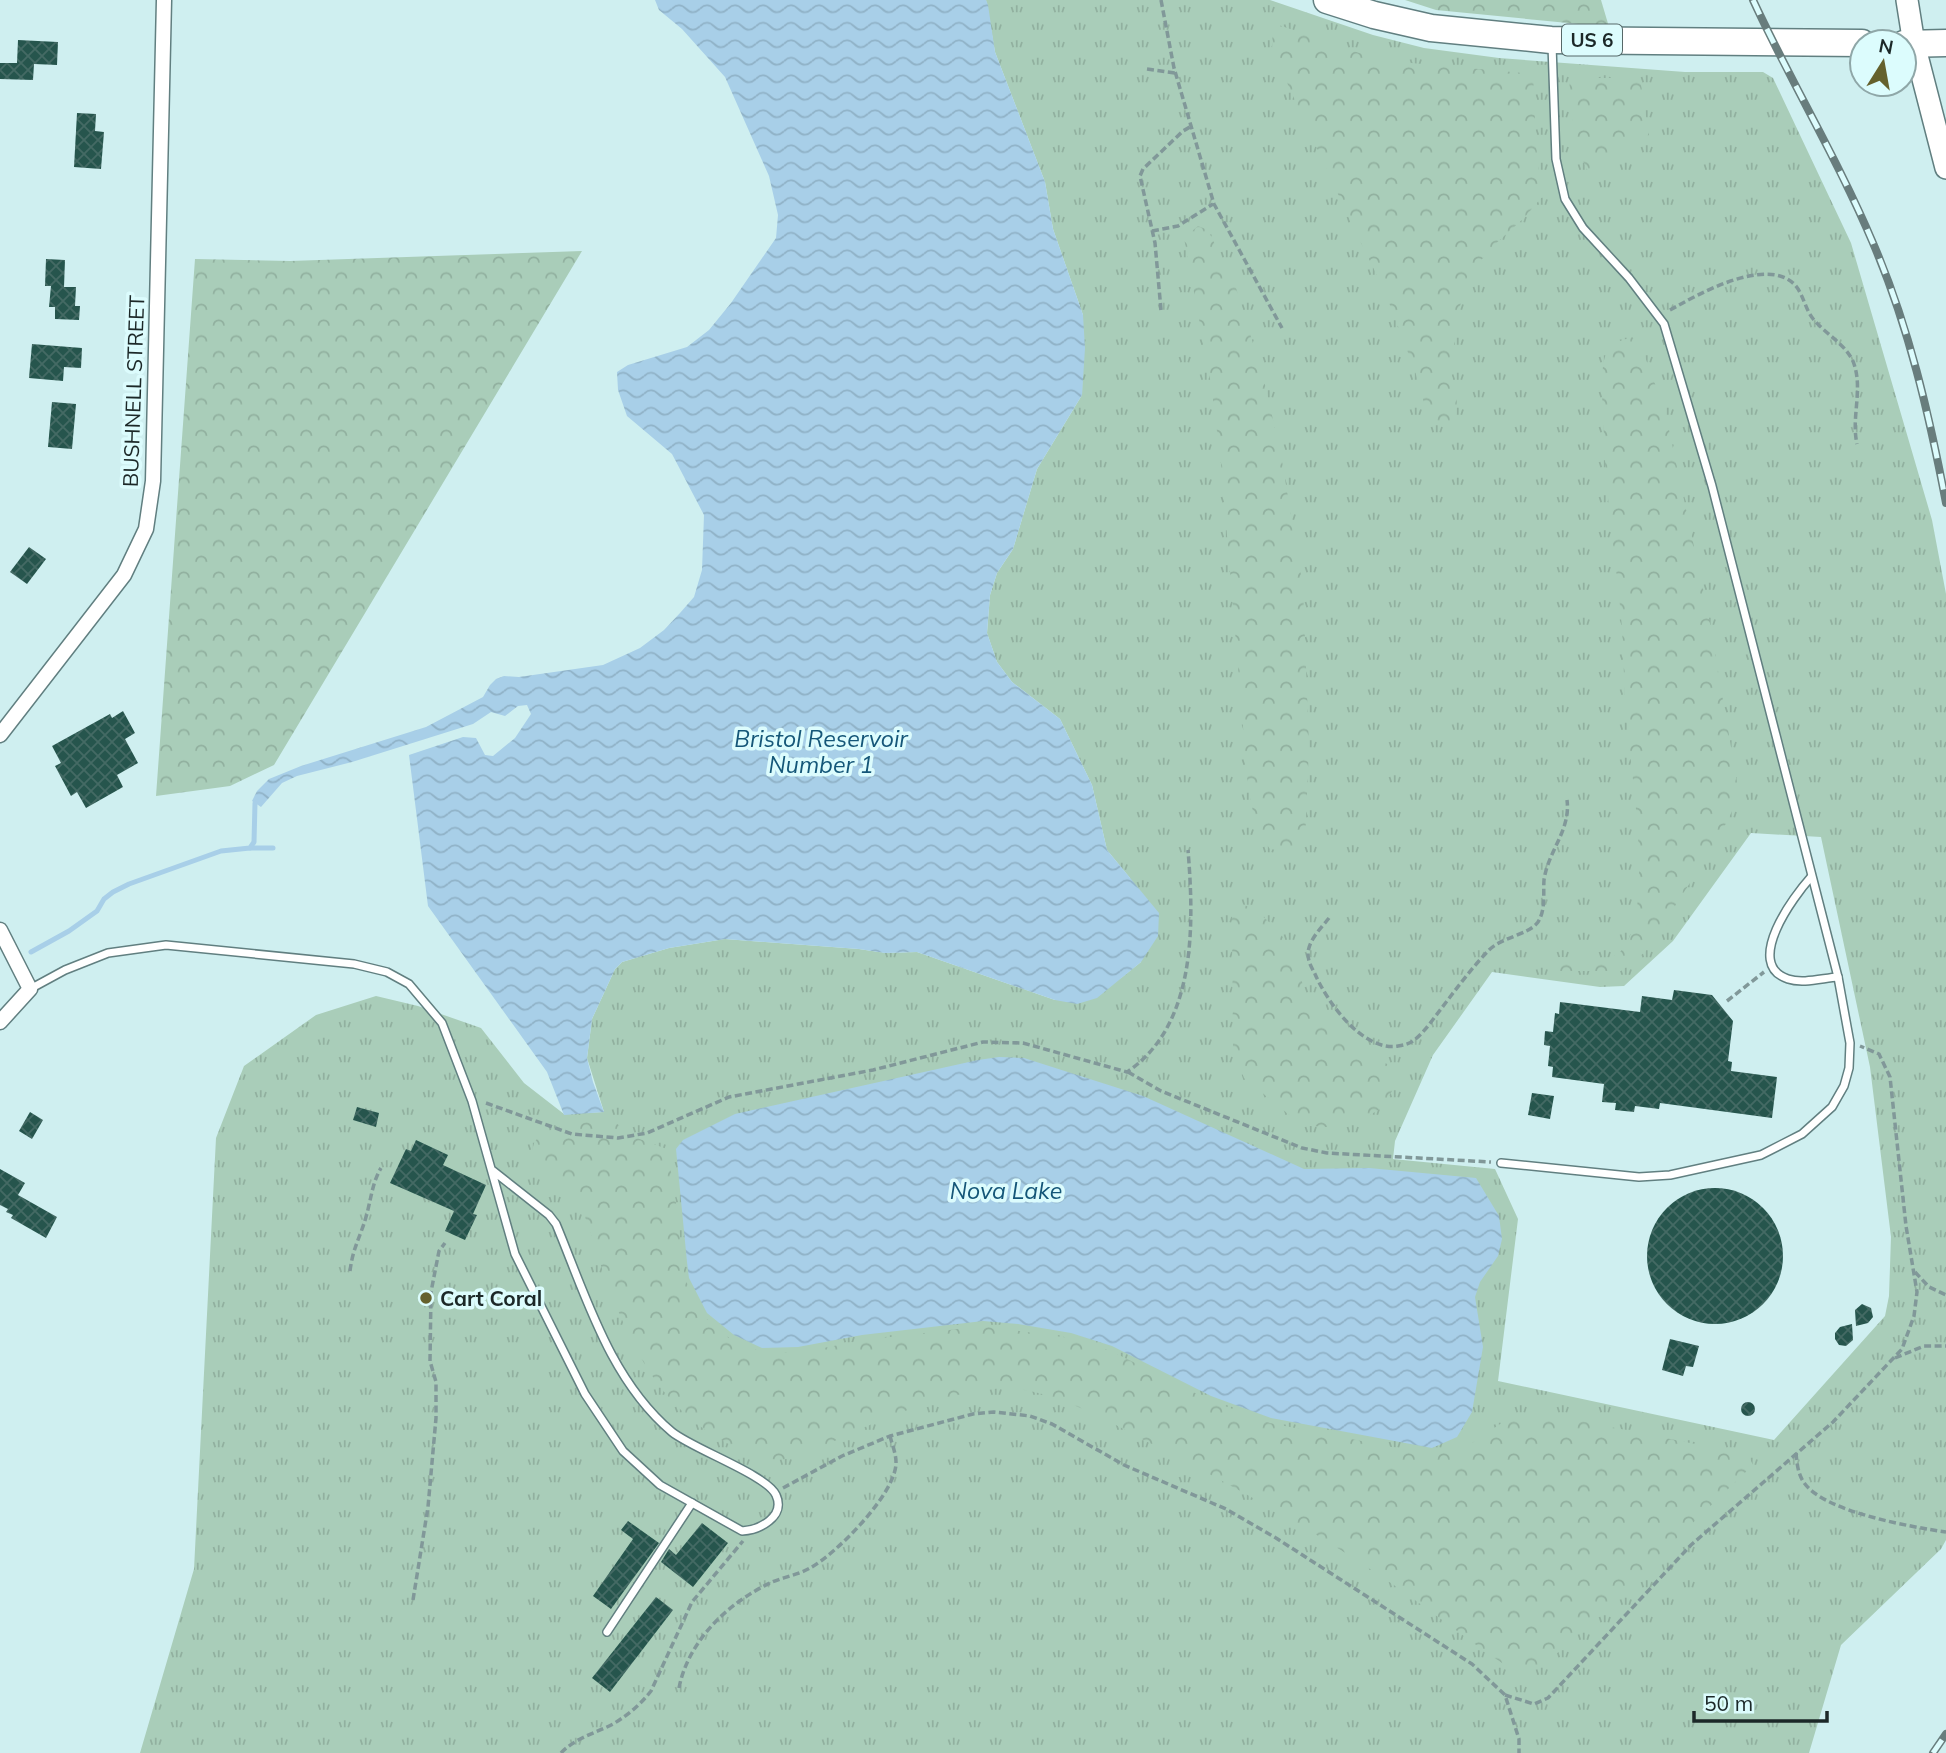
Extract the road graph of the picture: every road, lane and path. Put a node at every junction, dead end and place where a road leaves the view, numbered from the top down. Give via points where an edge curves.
1 (164, 0) edge
2 (1161, 0) edge
3 (1327, 0) edge
4 (1907, 0) edge
5 (1908, 28) edge
6 (1551, 40) junction
7 (1848, 43) edge
8 (1946, 43) edge
9 (1918, 44) edge
10 (1147, 69) dead end
11 (1175, 73) junction
12 (1918, 74) edge
13 (1190, 126) junction
14 (1946, 168) edge
15 (1214, 204) junction
16 (1152, 231) junction
17 (1161, 310) dead end
18 (1659, 317) junction
19 (1282, 328) dead end
20 (1857, 444) dead end
21 (0, 735) edge
22 (1566, 800) dead end
23 (1188, 850) dead end
24 (1811, 877) junction
25 (1329, 918) dead end
26 (0, 930) edge
27 (1773, 965) junction
28 (1838, 976) junction
29 (30, 989) junction
30 (1727, 1001) dead end
31 (0, 1022) edge
32 (1850, 1043) junction
33 (1127, 1072) junction
34 (472, 1101) junction
35 (1500, 1164) joint
36 (381, 1168) dead end
37 (492, 1170) junction
38 (445, 1242) dead end
39 (350, 1270) dead end
40 (1913, 1270) junction
41 (1946, 1295) edge
42 (1946, 1346) edge
43 (1894, 1359) junction
44 (890, 1436) junction
45 (1796, 1453) junction
46 (775, 1492) junction
47 (692, 1503) junction
48 (749, 1531) junction
49 (1946, 1532) edge
50 (413, 1600) dead end
51 (607, 1632) dead end
52 (679, 1689) dead end
53 (1505, 1695) junction
54 (561, 1753) edge
55 (1519, 1753) edge

1 - 21 street, BUSHNELL STREET via 153,481 146,529 124,575
2 - 11 path
3 - 6 highway, US 6 via 1431,28
4 - 5 main road
6 - 7 highway, US 6
6 - 18 lane via 1556,159 1565,199 1583,228
8 - 9 highway
10 - 11 path
11 - 13 path
12 - 14 main road
13 - 15 path
13 - 16 path via 1140,176
15 - 16 path via 1178,226
15 - 19 path
16 - 17 path
18 - 20 path via 1741,277 1789,280 1810,315 1849,354 1854,365
18 - 24 lane via 1675,354 1712,486
22 - 25 path via 1566,822 1547,867 1538,920 1528,930 1489,949 1410,1043 1391,1047 1374,1043 1322,992 1308,954
23 - 33 path via 1192,905 1187,971 1160,1040
24 - 27 lane via 1778,926 1770,951
24 - 28 lane
26 - 29 street
27 - 28 lane via 1780,975 1797,981
27 - 30 path
28 - 32 lane
29 - 31 street
29 - 34 lane via 108,953 166,946 373,968 409,984 442,1023
32 - 35 lane via 1844,1086 1832,1107 1802,1135 1762,1155 1639,1177
32 - 40 path via 1879,1054 1890,1077
33 - 34 path via 1023,1042 983,1042 873,1070 729,1097 647,1133 618,1138 572,1134
33 - 35 path via 1161,1091 1302,1148
34 - 37 lane
36 - 39 path
37 - 46 lane via 556,1224 614,1360 647,1406 673,1433
37 - 47 lane via 515,1254 585,1394 623,1451 660,1485
38 - 50 path via 431,1292 430,1361 436,1382 436,1418
40 - 41 path via 1929,1287
40 - 43 path via 1914,1315
42 - 43 path via 1924,1346
43 - 45 path
44 - 46 path
44 - 52 path via 894,1474 860,1526 810,1568 774,1581 724,1612 691,1654
44 - 53 path via 994,1412 1052,1424 1124,1465 1226,1509 1276,1538 1472,1664
45 - 49 path via 1806,1486 1833,1502 1891,1523
45 - 53 path via 1691,1545 1548,1698 1534,1704
46 - 48 lane via 774,1516
47 - 48 lane
47 - 51 lane
48 - 54 path via 692,1602 643,1701 615,1723
53 - 55 path via 1513,1713

